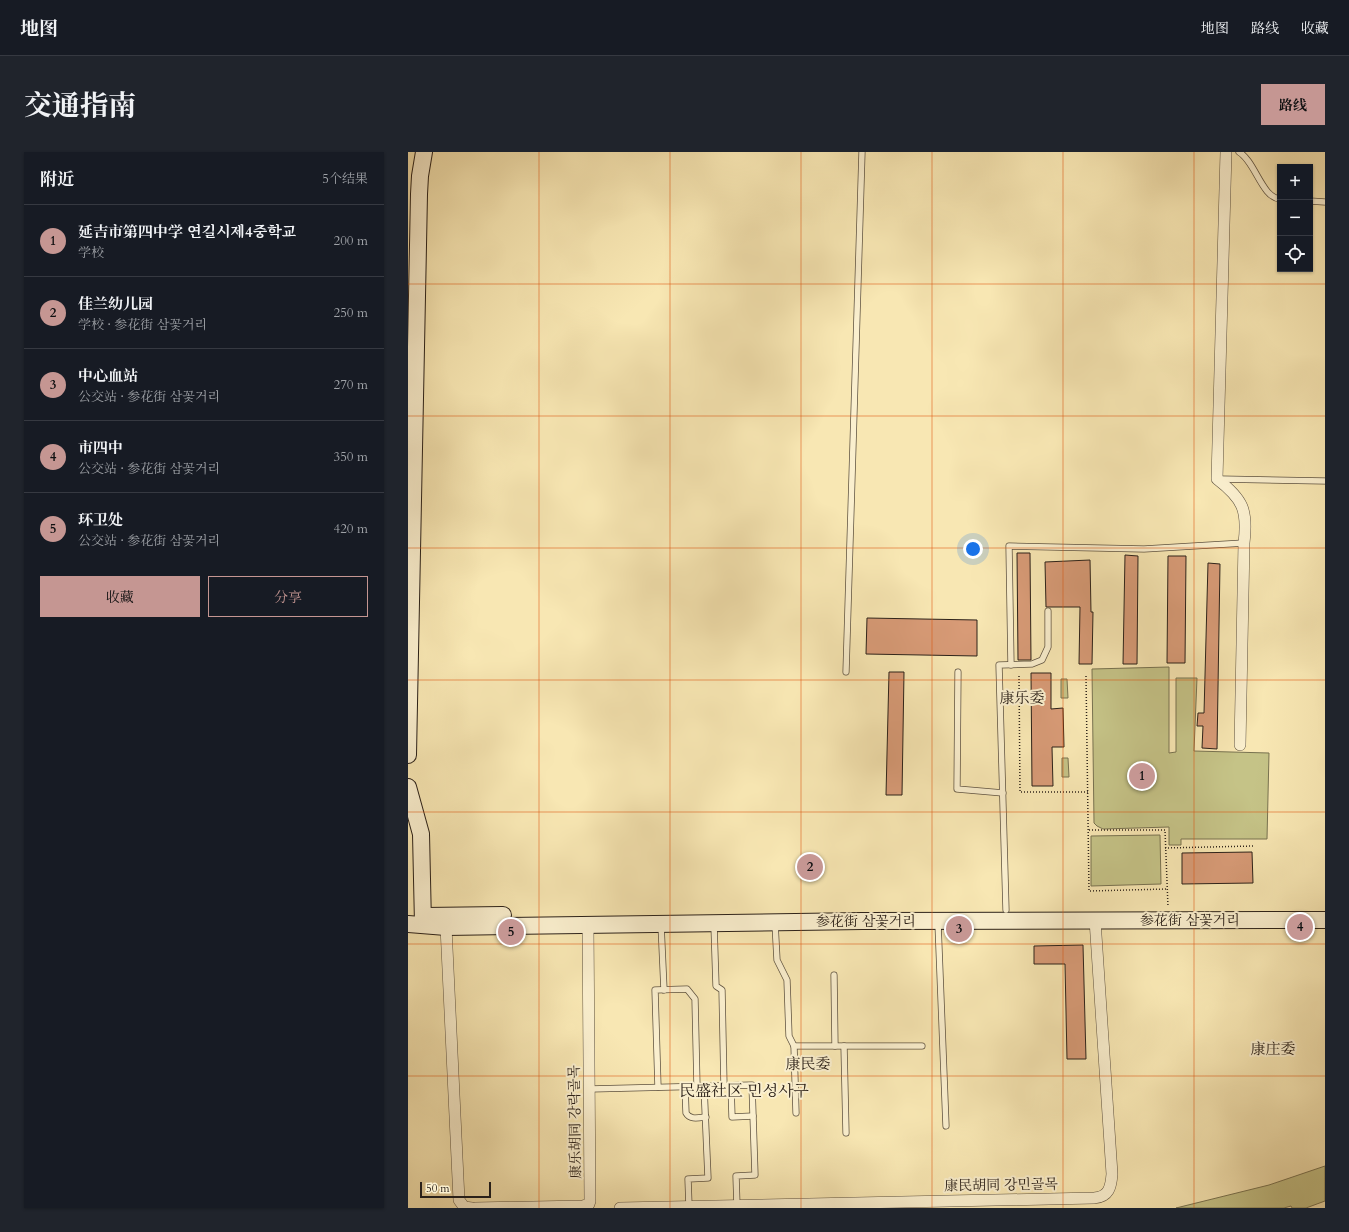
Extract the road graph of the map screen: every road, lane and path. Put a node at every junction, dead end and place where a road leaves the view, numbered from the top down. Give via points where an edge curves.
1 (424, 152) edge
2 (862, 152) edge
3 (1226, 152) edge
4 (1240, 152) edge
5 (1277, 198) edge
6 (1313, 201) edge
7 (1325, 202) edge
8 (411, 473) edge
9 (1217, 479) junction
10 (1325, 481) edge
11 (1244, 543) junction
12 (1048, 612) dead end
13 (1011, 665) junction
14 (846, 672) dead end
15 (958, 672) dead end
16 (1019, 676) dead end
17 (1086, 676) dead end
18 (1240, 745) dead end
19 (408, 755) edge
20 (408, 790) edge
21 (1089, 792) junction
22 (1003, 793) junction
23 (1089, 830) junction
24 (1253, 846) dead end
25 (1165, 848) junction
26 (1167, 889) junction
27 (1006, 910) junction
28 (1325, 910) edge
29 (1168, 911) junction
30 (416, 920) edge
31 (1095, 920) junction
32 (1325, 920) edge
33 (938, 921) junction
34 (775, 922) junction
35 (714, 923) junction
36 (588, 924) junction
37 (661, 924) junction
38 (446, 927) junction
39 (834, 975) dead end
40 (664, 990) junction
41 (794, 1046) junction
42 (835, 1046) junction
43 (844, 1046) junction
44 (922, 1046) dead end
45 (697, 1086) junction
46 (704, 1086) junction
47 (724, 1086) junction
48 (732, 1086) junction
49 (658, 1087) junction
50 (685, 1087) junction
51 (590, 1089) junction
52 (796, 1113) dead end
53 (753, 1116) junction
54 (706, 1118) junction
55 (946, 1126) dead end
56 (846, 1133) dead end
57 (689, 1206) junction
58 (737, 1206) junction
59 (472, 1208) edge
60 (475, 1208) edge
61 (620, 1208) edge

1 - 8 main road via 420,176 415,278
2 - 14 lane
3 - 9 street
4 - 5 lane via 1269,194
6 - 7 lane
8 - 19 main road
9 - 10 lane
9 - 11 street via 1235,493 1242,506 1246,525
11 - 13 lane via 1144,549 1008,546
11 - 18 street
12 - 13 lane via 1046,655 1042,660 1032,664
13 - 22 lane via 999,665
15 - 22 lane via 957,789
16 - 21 path via 1020,792
17 - 21 path
20 - 30 main road via 421,834
21 - 23 path
22 - 27 lane
23 - 25 path via 1165,830
23 - 26 path via 1089,891
24 - 25 path
25 - 26 path
26 - 29 path
27 - 29 main road, 参花街 삼꽃거리
27 - 30 main road, 参花街 삼꽃거리
28 - 29 main road, 参花街 삼꽃거리
30 - 38 main road, 参花街 삼꽃거리
31 - 32 main road, 参花街 삼꽃거리
31 - 33 main road, 参花街 삼꽃거리
31 - 58 street, 康民胡同 강민골목 via 1112,1174 1110,1190 1104,1196
33 - 34 main road, 参花街 삼꽃거리
33 - 55 lane
34 - 35 main road, 参花街 삼꽃거리
34 - 41 lane via 777,960 787,980 789,1036
35 - 37 main road, 参花街 삼꽃거리
35 - 47 lane via 716,986 722,990
36 - 37 main road, 参花街 삼꽃거리
36 - 38 main road, 参花街 삼꽃거리
36 - 51 street, 康乐胡同 강락골목
37 - 40 lane
38 - 59 street via 459,1200 464,1207
39 - 42 lane
40 - 45 lane via 687,990 695,999
40 - 49 lane via 655,990
41 - 42 lane
41 - 52 lane
42 - 43 lane
43 - 44 lane
43 - 56 lane
45 - 46 lane
45 - 50 lane
46 - 47 lane
46 - 54 lane
47 - 48 lane
48 - 53 lane via 752,1085
48 - 53 lane via 732,1117
49 - 50 lane
49 - 51 lane
50 - 54 lane via 688,1116
51 - 60 street, 康乐胡同 강락골목 via 589,1204
53 - 58 lane via 755,1175 736,1176
54 - 57 lane via 708,1178 688,1179
57 - 58 street, 康民胡同 강민골목
57 - 61 street, 康民胡同 강민골목

